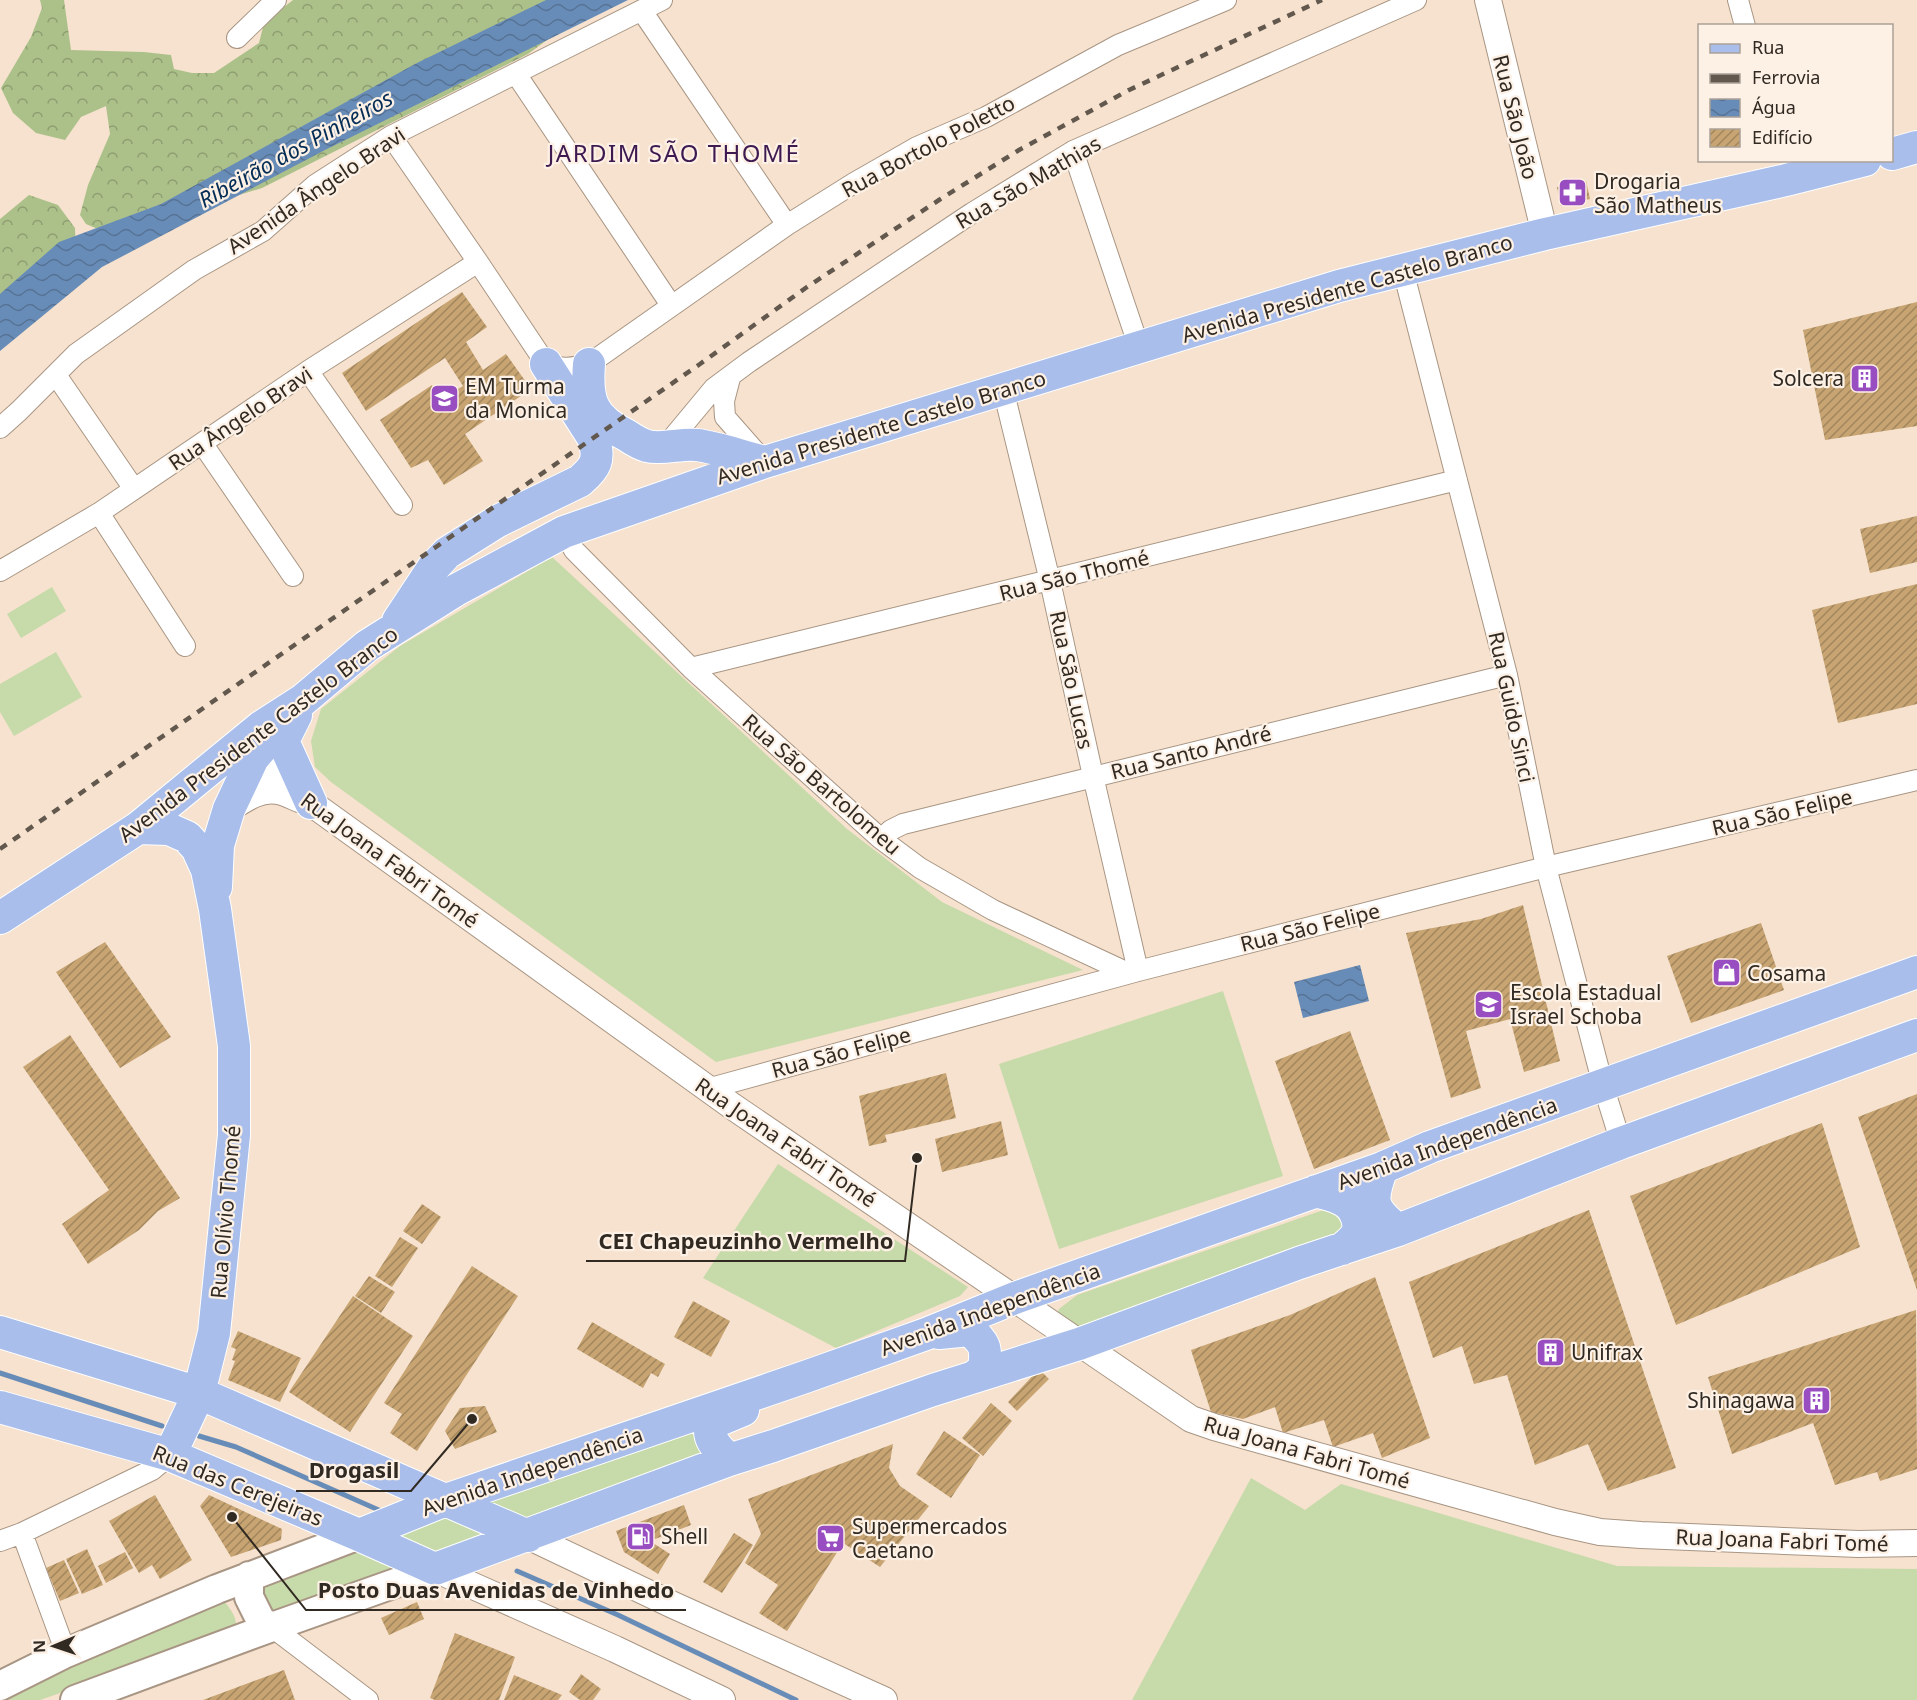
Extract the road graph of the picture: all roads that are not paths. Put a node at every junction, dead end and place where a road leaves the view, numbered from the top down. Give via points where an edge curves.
1 (276, 0) edge
2 (662, 0) edge
3 (1226, 0) edge
4 (1416, 0) edge
5 (1488, 0) edge
6 (1738, 0) edge
7 (642, 10) junction
8 (1744, 24) edge
9 (237, 38) dead end
10 (516, 74) junction
11 (391, 136) junction
12 (1917, 147) edge
13 (1073, 151) junction
14 (1893, 154) edge
15 (1849, 162) edge
16 (1783, 170) edge
17 (787, 225) junction
18 (1545, 234) junction
19 (478, 262) junction
20 (1401, 271) junction
21 (671, 305) junction
22 (1139, 347) junction
23 (546, 364) junction
24 (589, 364) junction
25 (308, 371) junction
26 (57, 375) junction
27 (730, 378) junction
28 (1003, 389) junction
29 (0, 428) edge
30 (202, 444) junction
31 (665, 447) junction
32 (765, 462) junction
33 (1457, 480) junction
34 (134, 489) junction
35 (402, 505) dead end
36 (99, 513) junction
37 (564, 532) junction
38 (0, 571) edge
39 (293, 576) dead end
40 (1050, 581) junction
41 (392, 630) junction
42 (185, 646) dead end
43 (691, 668) junction
44 (1507, 675) junction
45 (303, 700) junction
46 (261, 727) junction
47 (253, 758) junction
48 (1092, 776) junction
49 (1917, 780) edge
50 (311, 803) junction
51 (229, 809) junction
52 (138, 828) junction
53 (881, 839) junction
54 (1546, 867) junction
55 (215, 909) junction
56 (0, 918) edge
57 (1133, 972) junction
58 (1917, 972) edge
59 (1917, 1035) edge
60 (1603, 1085) junction
61 (707, 1089) junction
62 (1621, 1143) junction
63 (1382, 1168) junction
64 (1316, 1191) junction
65 (1398, 1230) junction
66 (1342, 1249) junction
67 (1015, 1298) junction
68 (0, 1332) edge
69 (926, 1334) junction
70 (1080, 1344) junction
71 (974, 1377) junction
72 (781, 1384) junction
73 (199, 1393) junction
74 (0, 1407) edge
75 (124, 1442) junction
76 (170, 1455) junction
77 (729, 1460) junction
78 (126, 1483) junction
79 (446, 1500) junction
80 (22, 1533) junction
81 (359, 1535) junction
82 (528, 1536) junction
83 (0, 1541) edge
84 (1917, 1543) edge
85 (435, 1569) junction
86 (249, 1576) junction
87 (217, 1589) junction
88 (272, 1627) junction
89 (240, 1639) junction
90 (66, 1653) junction
91 (3, 1687) edge
92 (80, 1699) edge
93 (368, 1700) edge
94 (722, 1700) edge
95 (884, 1700) edge

1 - 9 street
2 - 7 street, Avenida Ângelo Bravi
3 - 17 street, Rua Bortolo Poletto via 1118,45 986,117 917,147
4 - 13 street, Rua São Mathias
5 - 18 street, Rua São João
6 - 8 street
7 - 10 street, Avenida Ângelo Bravi
7 - 17 street
10 - 11 street, Avenida Ângelo Bravi
10 - 21 street
11 - 19 street
11 - 26 street, Avenida Ângelo Bravi via 315,185 263,231 194,270 76,354
12 - 14 main road
13 - 22 street
13 - 27 street, Rua São Mathias via 972,213 748,362
15 - 16 main road, Avenida Presidente Castelo Branco
16 - 18 main road, Avenida Presidente Castelo Branco
17 - 21 street, Rua Bortolo Poletto
18 - 20 main road, Avenida Presidente Castelo Branco
19 - 23 street
19 - 25 street, Rua Ângelo Bravi
20 - 22 main road, Avenida Presidente Castelo Branco
20 - 33 street, Rua Guido Sinci
21 - 24 street, Rua Bortolo Poletto
22 - 28 main road, Avenida Presidente Castelo Branco
23 - 24 street via 566,369
23 - 41 main road via 594,439 596,462 580,481 498,521 447,553
24 - 31 main road via 587,387 601,418 645,446
25 - 30 street, Rua Ângelo Bravi
25 - 35 street
26 - 29 street, Avenida Ângelo Bravi
26 - 34 street
27 - 31 street, Rua São Mathias via 714,388
27 - 32 street via 724,401 725,417
28 - 32 main road, Avenida Presidente Castelo Branco
28 - 40 street, Rua São Lucas
30 - 34 street, Rua Ângelo Bravi
30 - 39 street
31 - 32 main road via 696,445
32 - 37 main road, Avenida Presidente Castelo Branco
33 - 40 street, Rua São Thomé
33 - 44 street, Rua Guido Sinci
34 - 36 street, Rua Ângelo Bravi
36 - 38 street, Rua Ângelo Bravi
36 - 42 street
37 - 41 main road, Avenida Presidente Castelo Branco via 456,590
37 - 43 street, Rua São Bartolomeu via 574,550
40 - 43 street, Rua São Thomé
40 - 48 street, Rua São Lucas
41 - 45 main road, Avenida Presidente Castelo Branco
43 - 53 street, Rua São Bartolomeu
44 - 48 street, Rua Santo André
44 - 54 street, Rua Guido Sinci
45 - 46 main road, Avenida Presidente Castelo Branco
45 - 47 main road
45 - 50 main road via 283,741
46 - 47 main road via 252,747
46 - 52 main road, Avenida Presidente Castelo Branco
47 - 50 street, Rua Joana Fabri Tomé
47 - 51 main road
48 - 53 street, Rua Santo André via 903,824
48 - 57 street, Rua São Lucas
49 - 54 street, Rua São Felipe
50 - 51 street via 277,790 247,797
50 - 61 street, Rua Joana Fabri Tomé
51 - 55 main road via 216,858
52 - 55 main road via 169,829 188,837 207,870
52 - 56 main road, Avenida Presidente Castelo Branco
53 - 57 street, Rua São Bartolomeu via 920,868 993,910
54 - 57 street, Rua São Felipe
54 - 60 street, Rua Guido Sinci
55 - 73 main road, Rua Olívio Thomé via 234,1046 234,1135 214,1333
57 - 61 street, Rua São Felipe
58 - 60 main road, Avenida Independência
59 - 62 main road
60 - 62 street, Rua Guido Sinci
60 - 63 main road, Avenida Independência
61 - 67 street, Rua Joana Fabri Tomé
62 - 65 main road
63 - 64 main road, Avenida Independência
63 - 65 main road via 1375,1188 1376,1209
64 - 66 main road via 1341,1199 1353,1209 1358,1228 1355,1237
64 - 67 main road, Avenida Independência
65 - 66 main road
66 - 70 main road
67 - 69 main road, Avenida Independência
67 - 70 street, Rua Joana Fabri Tomé
68 - 73 main road
69 - 71 main road via 970,1330 977,1336 983,1342 986,1357 984,1368
69 - 72 main road, Avenida Independência
70 - 71 main road
70 - 84 street, Rua Joana Fabri Tomé via 1191,1419 1555,1522 1600,1532 1641,1535
71 - 77 main road
72 - 77 main road via 744,1410 712,1423 711,1438
72 - 79 main road, Avenida Independência
73 - 76 main road, Rua Olívio Thomé
73 - 79 main road
74 - 75 main road, Rua das Cerejeiras
75 - 76 main road, Rua das Cerejeiras
75 - 78 street via 128,1462
76 - 78 street, Rua Olívio Thomé
76 - 81 main road, Rua das Cerejeiras
77 - 82 main road
78 - 80 street, Rua Olívio Thomé
79 - 81 main road, Avenida Independência
79 - 82 main road
80 - 83 street, Rua Olívio Thomé
80 - 90 street
81 - 85 main road, Rua das Cerejeiras
81 - 86 main road, Avenida Independência
82 - 85 main road
82 - 95 street
85 - 88 main road
85 - 94 street
86 - 87 main road, Avenida Independência
86 - 88 main road via 249,1597 261,1621
87 - 89 main road via 231,1600 242,1622
87 - 90 main road, Avenida Independência
88 - 89 main road
88 - 93 street
89 - 92 main road
90 - 91 main road, Avenida Independência

